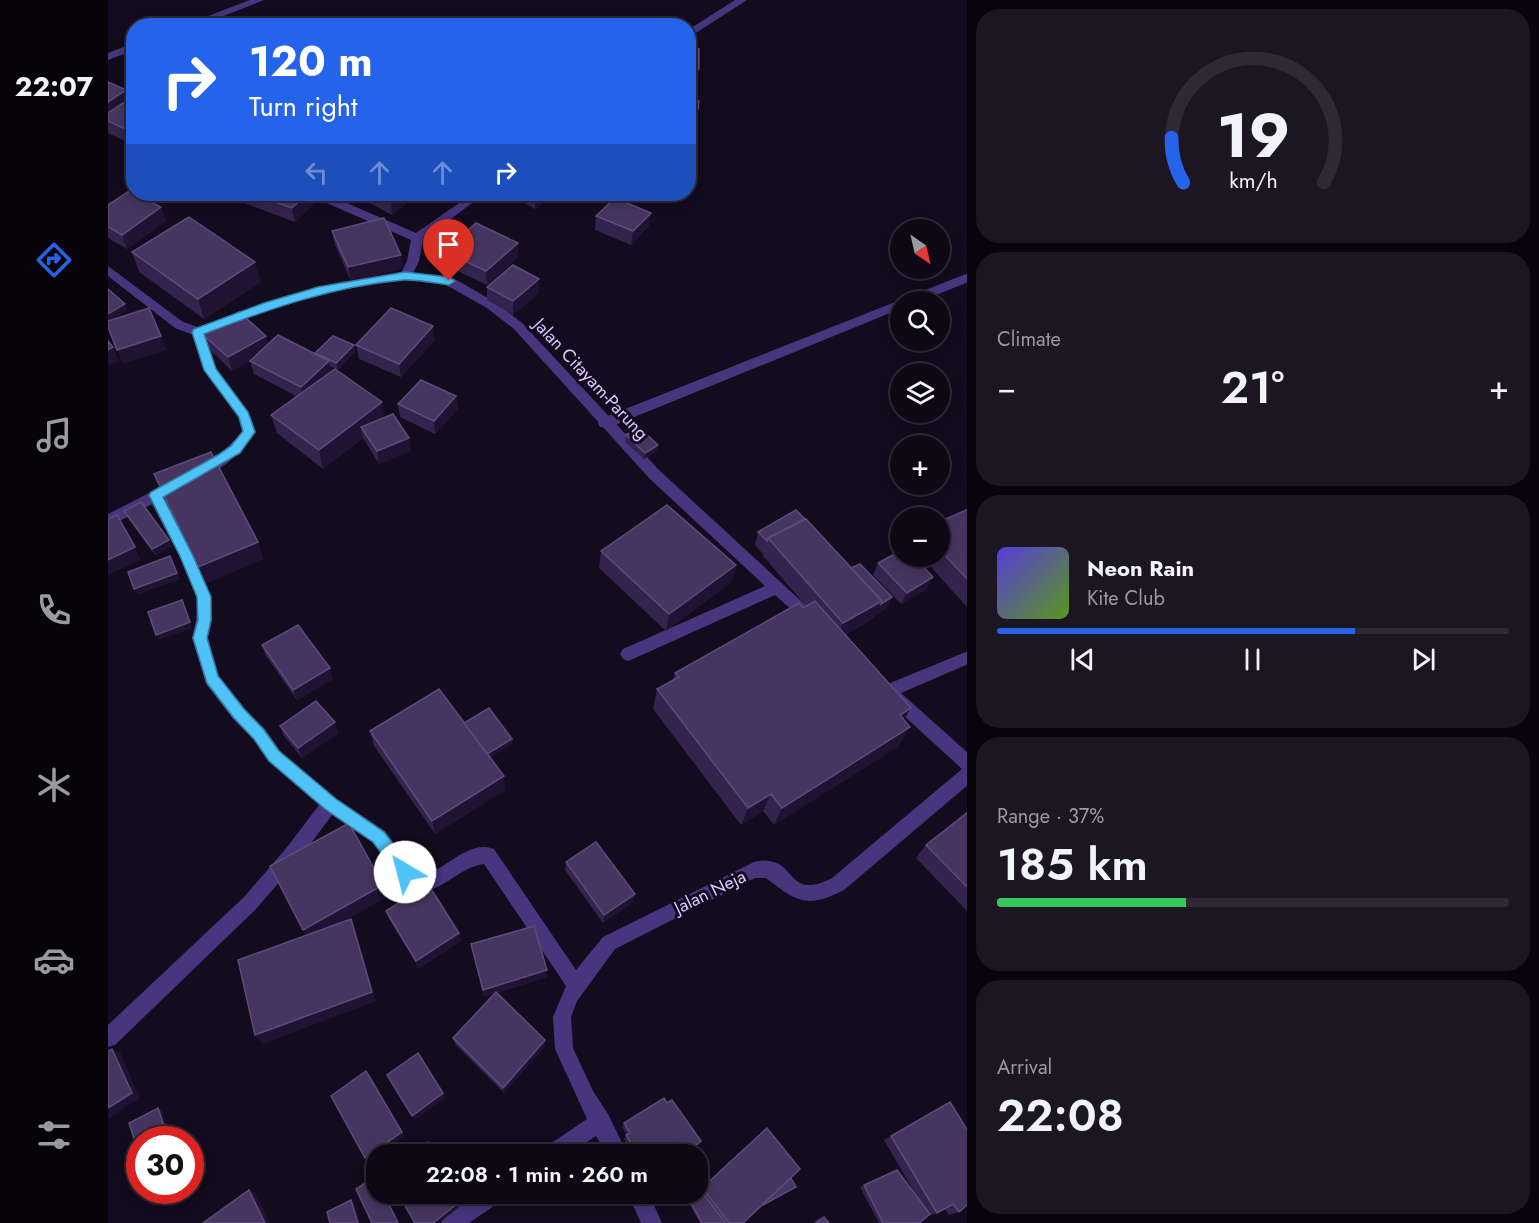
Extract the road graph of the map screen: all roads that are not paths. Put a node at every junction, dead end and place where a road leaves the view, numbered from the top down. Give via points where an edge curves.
1 (259, 0) edge
2 (742, 0) edge
3 (209, 18) edge
4 (696, 30) edge
5 (126, 49) edge
6 (108, 57) edge
7 (332, 201) edge
8 (469, 201) edge
9 (417, 238) junction
10 (108, 270) edge
11 (405, 276) junction
12 (967, 277) edge
13 (933, 291) edge
14 (890, 308) edge
15 (198, 332) junction
16 (605, 423) junction
17 (192, 476) edge
18 (174, 486) edge
19 (155, 495) junction
20 (108, 521) edge
21 (777, 587) junction
22 (820, 627) edge
23 (628, 654) dead end
24 (967, 657) edge
25 (967, 763) edge
26 (967, 775) edge
27 (330, 804) junction
28 (576, 985) junction
29 (108, 1038) edge
30 (601, 1121) junction
31 (567, 1144) edge
32 (612, 1144) edge
33 (479, 1204) edge
34 (643, 1204) edge
35 (451, 1223) edge
36 (652, 1223) edge

1 - 3 street
2 - 4 street
5 - 6 street
7 - 9 street
8 - 9 street
9 - 11 street via 415,255
10 - 15 street via 179,325
11 - 15 street, Jalan Citayam-Parung via 318,291
11 - 16 street, Jalan Citayam-Parung via 449,281 491,305 518,326
12 - 13 street
14 - 16 street
15 - 17 street via 210,370 244,416 249,432 236,449
16 - 21 street, Jalan Citayam-Parung via 654,474
18 - 19 street
19 - 20 street
19 - 27 street via 204,597 200,638 212,679 274,756
21 - 22 street, Jalan Citayam-Parung
21 - 23 street
24 - 25 street via 885,688
26 - 28 street, Jalan Neja via 820,895 804,896 769,869 754,870 609,943
27 - 28 street via 379,837 413,884 431,883 475,857 488,855
27 - 29 street via 250,903
28 - 30 street, Jalan Neja via 562,1017 564,1049
30 - 31 street
30 - 32 street, Jalan Neja
33 - 35 street
34 - 36 street

